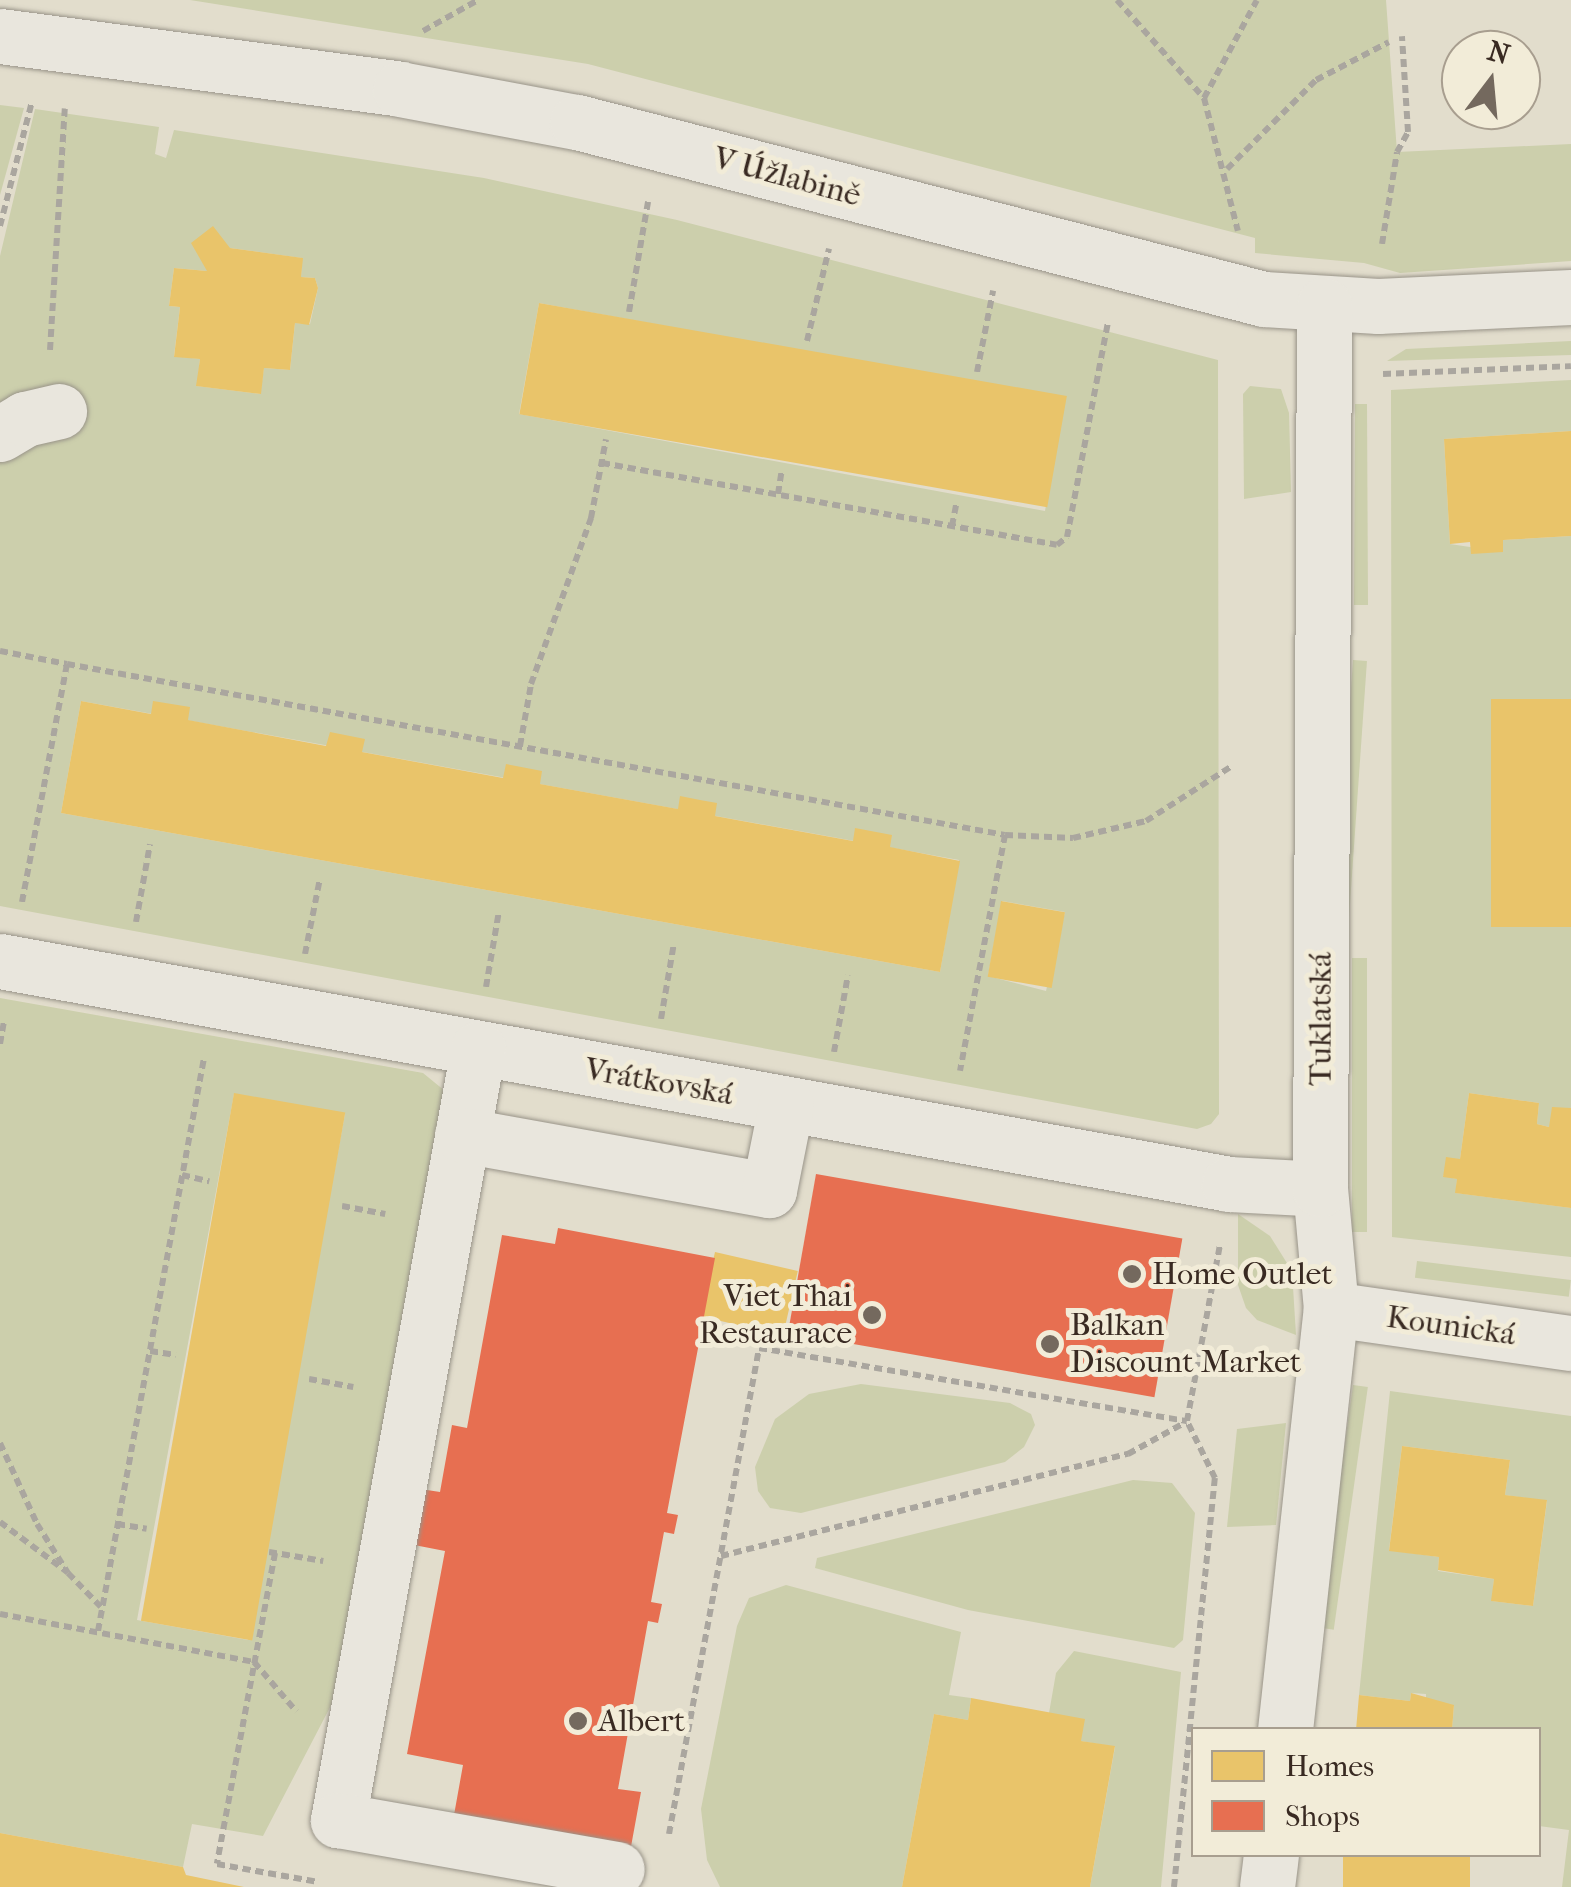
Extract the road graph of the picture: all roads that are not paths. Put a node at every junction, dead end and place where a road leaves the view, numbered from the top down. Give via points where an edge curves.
1 (0, 36) edge
2 (1571, 298) edge
3 (1324, 305) junction
4 (9, 940) edge
5 (480, 1026) junction
6 (786, 1105) junction
7 (462, 1136) junction
8 (1320, 1188) junction
9 (1331, 1309) junction
10 (1571, 1343) edge
11 (1285, 1727) edge
12 (1271, 1857) edge
13 (616, 1869) dead end
14 (1268, 1887) edge

1 - 3 street, V Úžlabině via 400,89 577,122 1177,281
2 - 3 street, V Úžlabině
3 - 8 street, Tuklatská
4 - 5 street, Vrátkovská
5 - 6 street, Vrátkovská
5 - 7 street
6 - 7 street via 769,1190
6 - 8 street, Vrátkovská via 1229,1184
7 - 13 street via 338,1820
8 - 9 street, Tuklatská
9 - 10 street, Kounická
9 - 11 street, Tuklatská
12 - 14 street

